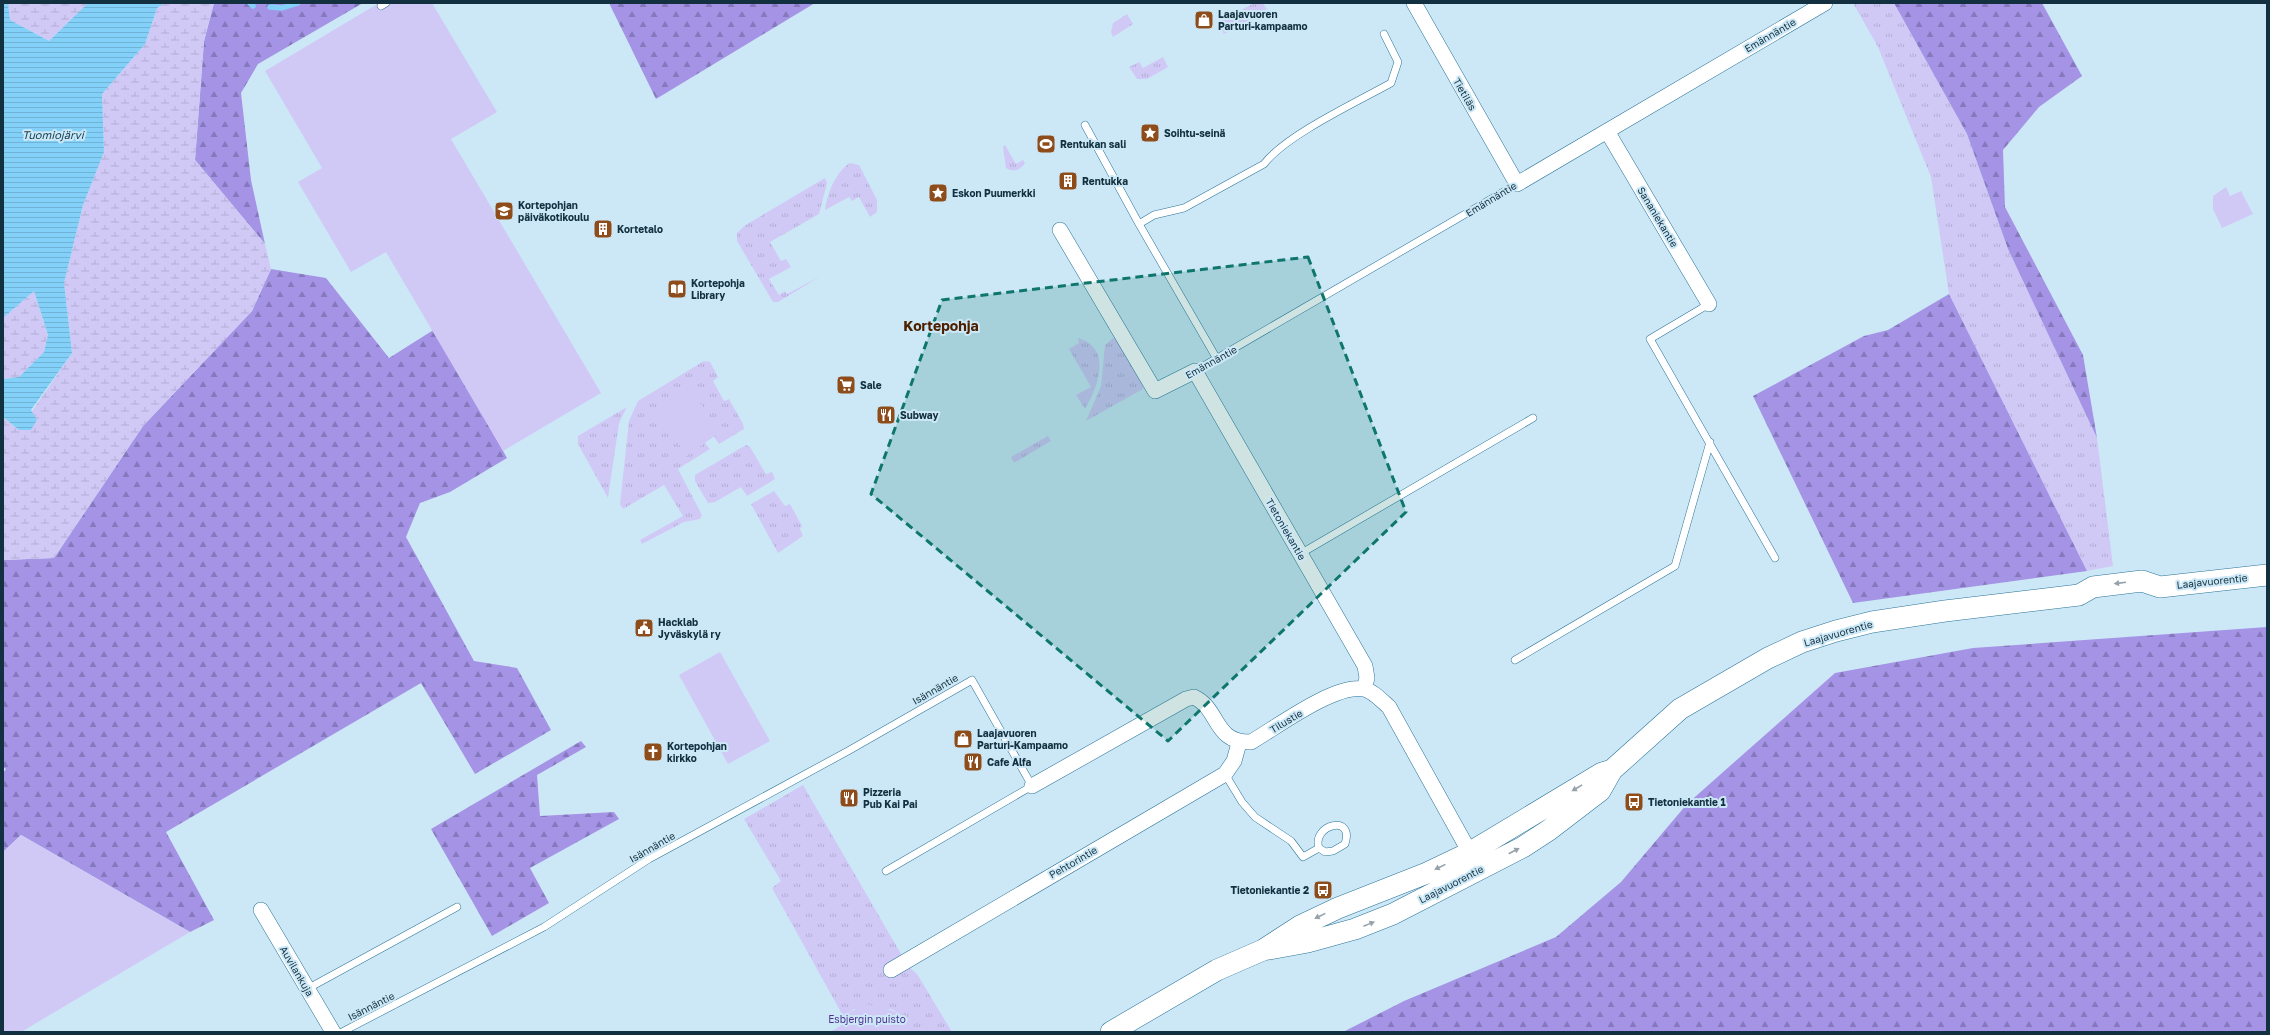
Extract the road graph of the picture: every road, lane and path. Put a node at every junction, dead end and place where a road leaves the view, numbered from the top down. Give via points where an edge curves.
1 (1414, 3) edge
2 (1825, 3) edge
3 (1384, 34) dead end
4 (1085, 125) dead end
5 (1607, 130) junction
6 (1517, 184) junction
7 (1139, 224) junction
8 (1060, 230) dead end
9 (1709, 304) joint
10 (1216, 359) junction
11 (1195, 371) junction
12 (1533, 418) dead end
13 (1710, 442) junction
14 (1300, 554) junction
15 (1775, 558) dead end
16 (2267, 575) edge
17 (1515, 660) dead end
18 (1364, 689) junction
19 (1239, 742) junction
20 (1225, 774) junction
21 (1032, 786) junction
22 (1319, 848) junction
23 (1475, 861) junction
24 (886, 871) dead end
25 (457, 907) dead end
26 (262, 910) dead end
27 (891, 970) dead end
28 (307, 989) junction
29 (332, 1032) edge
30 (342, 1032) edge
31 (1111, 1032) edge

1 - 6 street, Tietiläs
2 - 5 street, Emännäntie
3 - 7 lane via 1398,62 1391,83 1298,136 1270,156 1264,164 1184,208 1154,215
4 - 7 lane
5 - 6 street, Emännäntie
5 - 9 street, Sananiekantie
6 - 10 lane, Emännäntie
7 - 10 lane
8 - 11 street, Emännäntie via 1155,391
9 - 13 lane via 1650,339
10 - 11 lane, Emännäntie
11 - 14 street, Tietoniekantie
12 - 14 lane
13 - 15 lane
13 - 17 lane via 1675,566
14 - 18 street, Tietoniekantie via 1365,666 1367,678
16 - 23 main road, Laajavuorentie via 2158,587 2144,595 2095,601 2080,595 1945,611 1872,622 1802,642 1768,658 1680,709 1612,770 1600,792 1549,830
18 - 19 street, Tilustie via 1346,689 1329,695 1251,742
18 - 23 street via 1389,707
19 - 20 street, Pehtorintie via 1234,761
19 - 21 street via 1231,739 1217,724 1203,701 1194,696
20 - 22 lane via 1255,818 1291,841 1303,857
20 - 27 street, Pehtorintie
21 - 24 lane
21 - 30 lane, Isännäntie via 972,680 848,751 648,859 544,927
22 - 22 lane via 1319,834 1334,825 1346,829 1348,836 1345,844 1333,851 1325,852
23 - 31 main road, Laajavuorentie via 1393,914 1355,929 1308,942 1263,950 1217,970
25 - 28 lane
26 - 28 street, Auvilankuja
28 - 29 street, Auvilankuja

